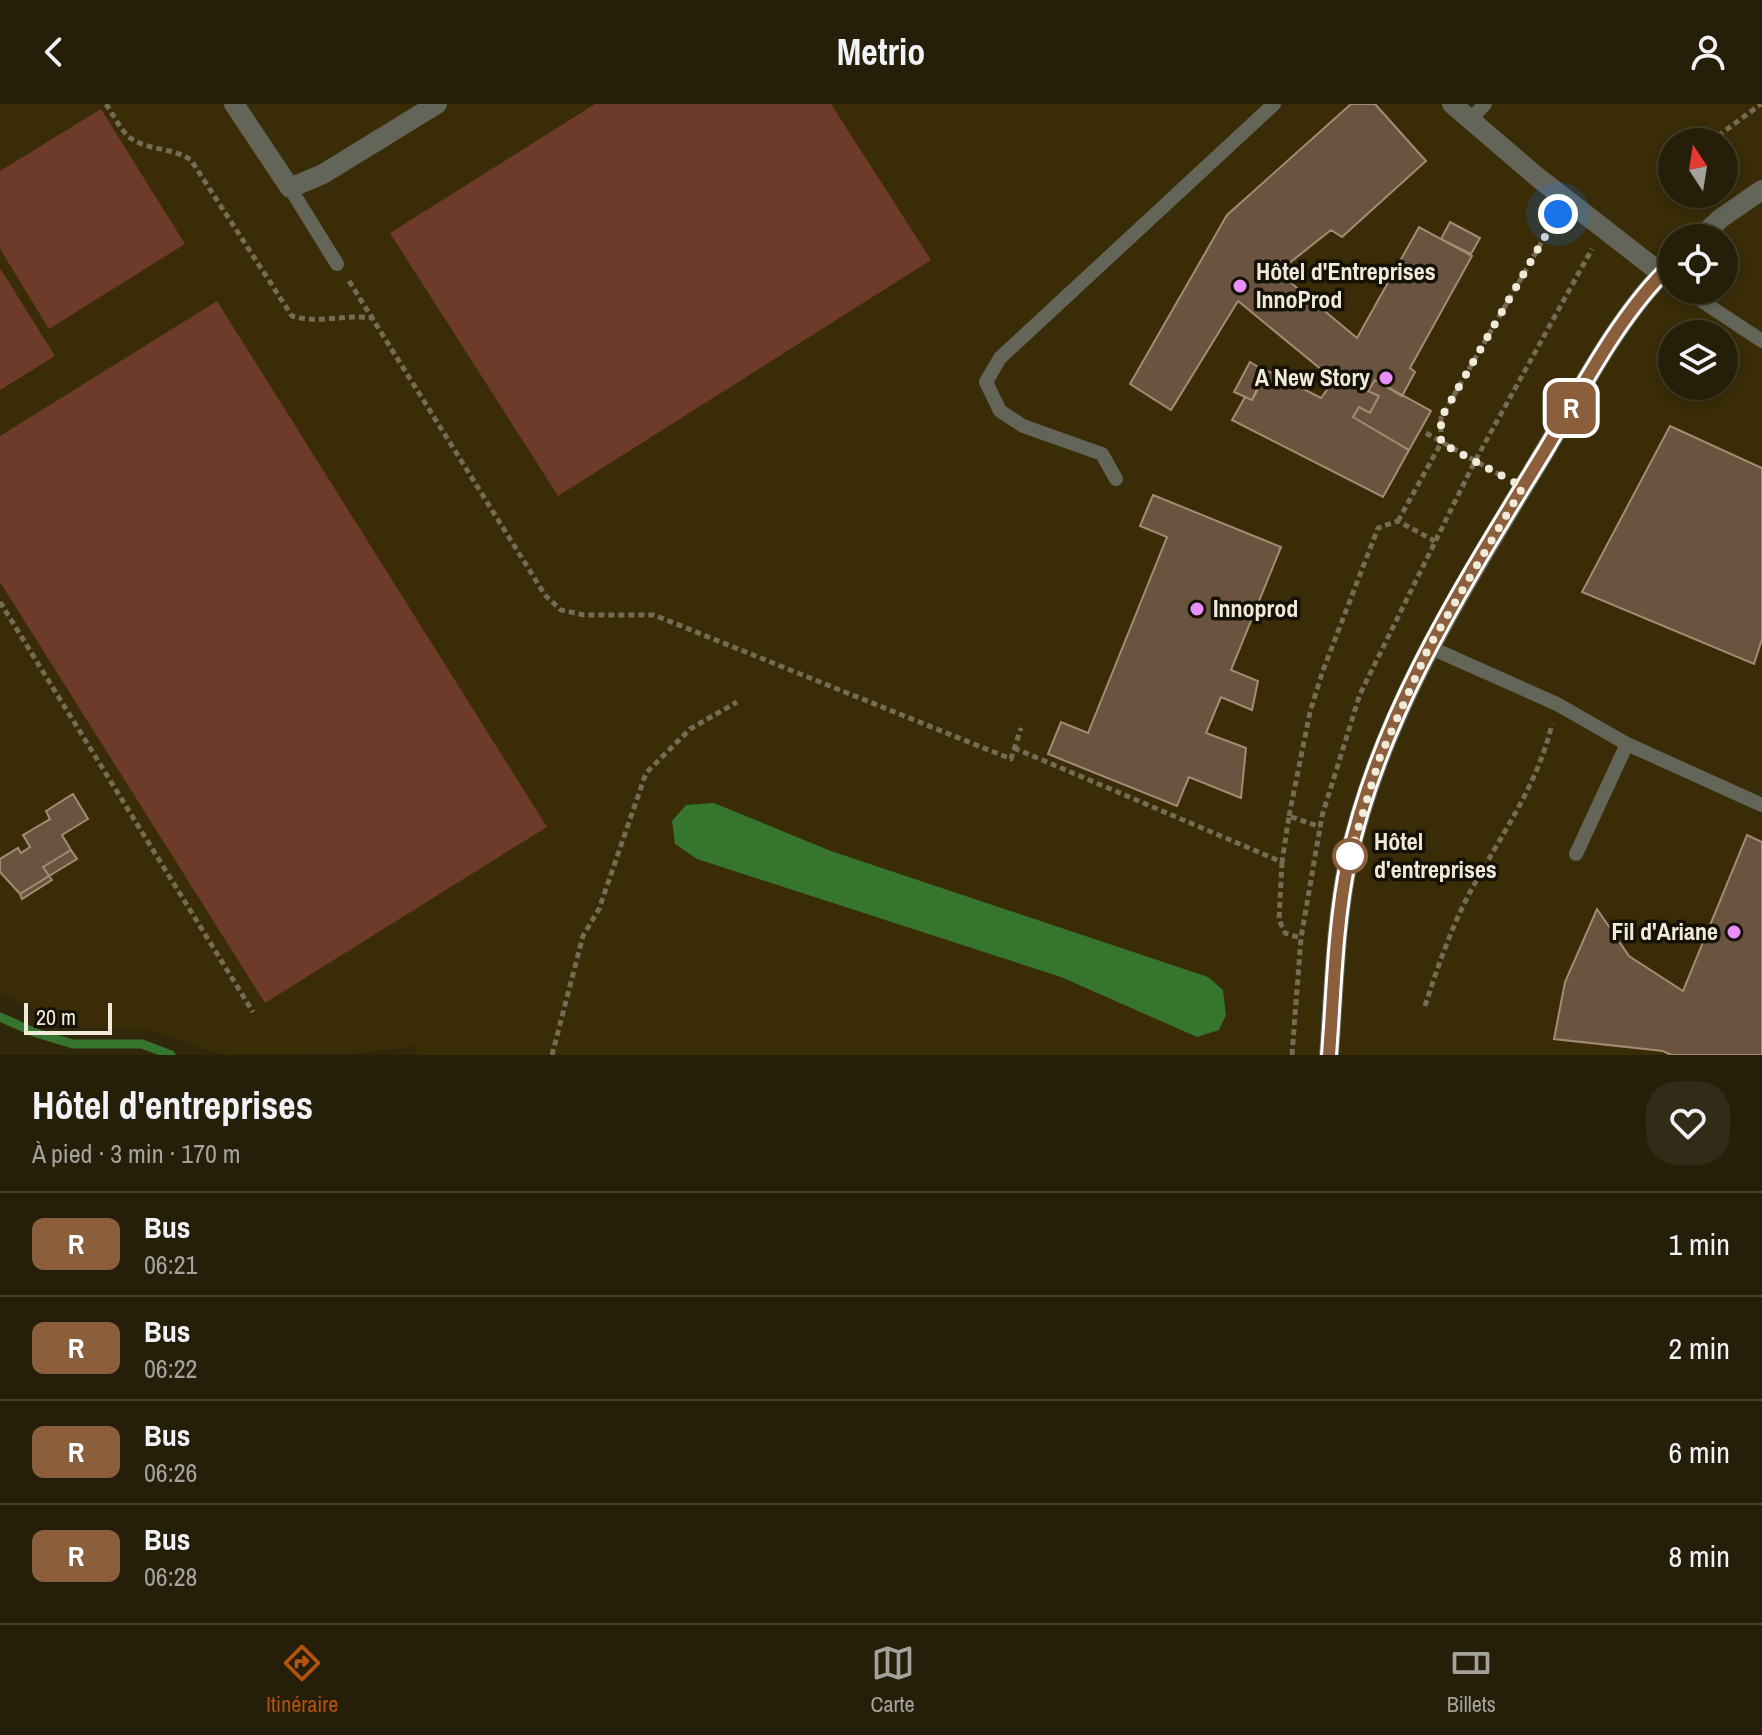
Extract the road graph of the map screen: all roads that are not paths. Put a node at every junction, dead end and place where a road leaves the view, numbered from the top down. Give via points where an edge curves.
1 (234, 104) edge
2 (437, 104) edge
3 (1274, 104) edge
4 (1452, 104) edge
5 (1485, 104) edge
6 (1470, 120) junction
7 (290, 188) junction
8 (1762, 190) edge
9 (1715, 224) edge
10 (337, 264) road end
11 (1658, 265) edge
12 (1658, 285) edge
13 (1706, 304) edge
14 (1762, 341) edge
15 (1116, 479) dead end
16 (1429, 647) junction
17 (1627, 744) junction
18 (1762, 805) edge
19 (1576, 854) dead end
20 (1329, 1055) edge

1 - 7 street
2 - 7 street via 323,174
3 - 15 lane via 1000,358 986,382 1000,411 1023,426 1102,454
4 - 6 street
5 - 6 lane
6 - 11 street
7 - 10 lane
8 - 9 street
12 - 16 street via 1629,315
13 - 14 lane
16 - 17 lane via 1557,704
16 - 20 street via 1380,757 1348,862
17 - 18 lane
17 - 19 lane

